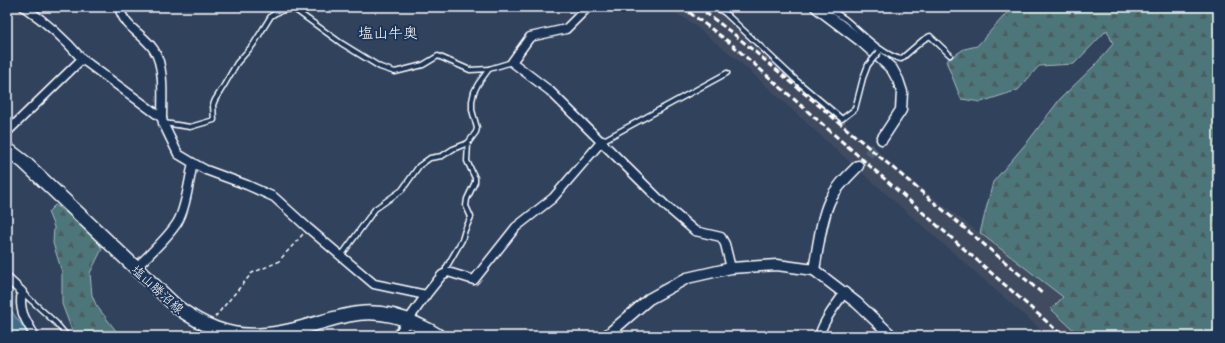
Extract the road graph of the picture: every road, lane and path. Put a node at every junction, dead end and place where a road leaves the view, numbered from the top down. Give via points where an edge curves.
1 (24, 7) edge
2 (119, 7) edge
3 (588, 7) edge
4 (716, 7) edge
5 (816, 7) edge
6 (827, 7) edge
7 (295, 8) edge
8 (880, 51) junction
9 (950, 55) dead end
10 (82, 59) junction
11 (512, 62) junction
12 (489, 69) junction
13 (727, 73) dead end
14 (163, 120) junction
15 (7, 132) edge
16 (882, 139) tunnel mouth
17 (602, 141) junction
18 (468, 143) junction
19 (7, 149) edge
20 (193, 163) junction
21 (858, 166) tunnel mouth
22 (308, 228) junction
23 (341, 256) junction
24 (732, 268) junction
25 (135, 269) junction
26 (814, 270) junction
27 (446, 273) junction
28 (7, 278) edge
29 (22, 292) junction
30 (844, 292) junction
31 (426, 295) junction
32 (408, 320) junction
33 (210, 329) junction
34 (35, 336) edge
35 (67, 336) edge
36 (397, 336) edge
37 (438, 336) edge
38 (606, 336) edge
39 (819, 336) edge
40 (892, 336) edge

1 - 10 street via 67,41
2 - 14 street via 121,16 157,55 162,87
3 - 11 street via 566,29 530,37
4 - 8 lane, bridge via 842,119 855,109 868,65
5 - 16 street via 861,41 892,69 898,80 902,92 901,110
6 - 8 lane
7 - 12 lane via 341,43 380,67 395,72 423,65 438,56 470,70
7 - 14 lane via 271,16 253,45 237,63 215,100 214,120 190,127
8 - 9 lane via 901,59 930,36
10 - 14 street
10 - 15 street
11 - 12 lane
11 - 17 street via 550,91
12 - 18 lane via 474,92 472,110 477,128
13 - 17 lane
14 - 20 street via 178,154
17 - 24 street via 667,207 695,231 720,237
17 - 27 street via 553,198 516,228 474,280
18 - 23 lane via 442,156 430,158 419,166 402,190 375,209
18 - 27 lane via 467,161 475,178 466,206 471,217 462,240 446,268
19 - 25 main road, 塩山勝沼線 via 24,162
20 - 22 street via 274,196
20 - 25 street via 186,198 177,222
21 - 26 street via 841,183 830,200
22 - 23 street
22 - 33 path via 278,262 252,273 215,317
23 - 31 street via 374,284
24 - 26 street via 777,265
24 - 38 street via 687,278 649,299
25 - 33 main road, 塩山勝沼線 via 177,307
26 - 30 street
27 - 31 street
28 - 29 street
29 - 34 street via 20,300 23,317
29 - 35 lane
30 - 39 street via 829,314
30 - 40 street
31 - 32 street
32 - 33 main road, 塩山勝沼線 via 375,312 334,317 294,329 259,335 241,335
32 - 36 street
32 - 37 main road, 塩山勝沼線

